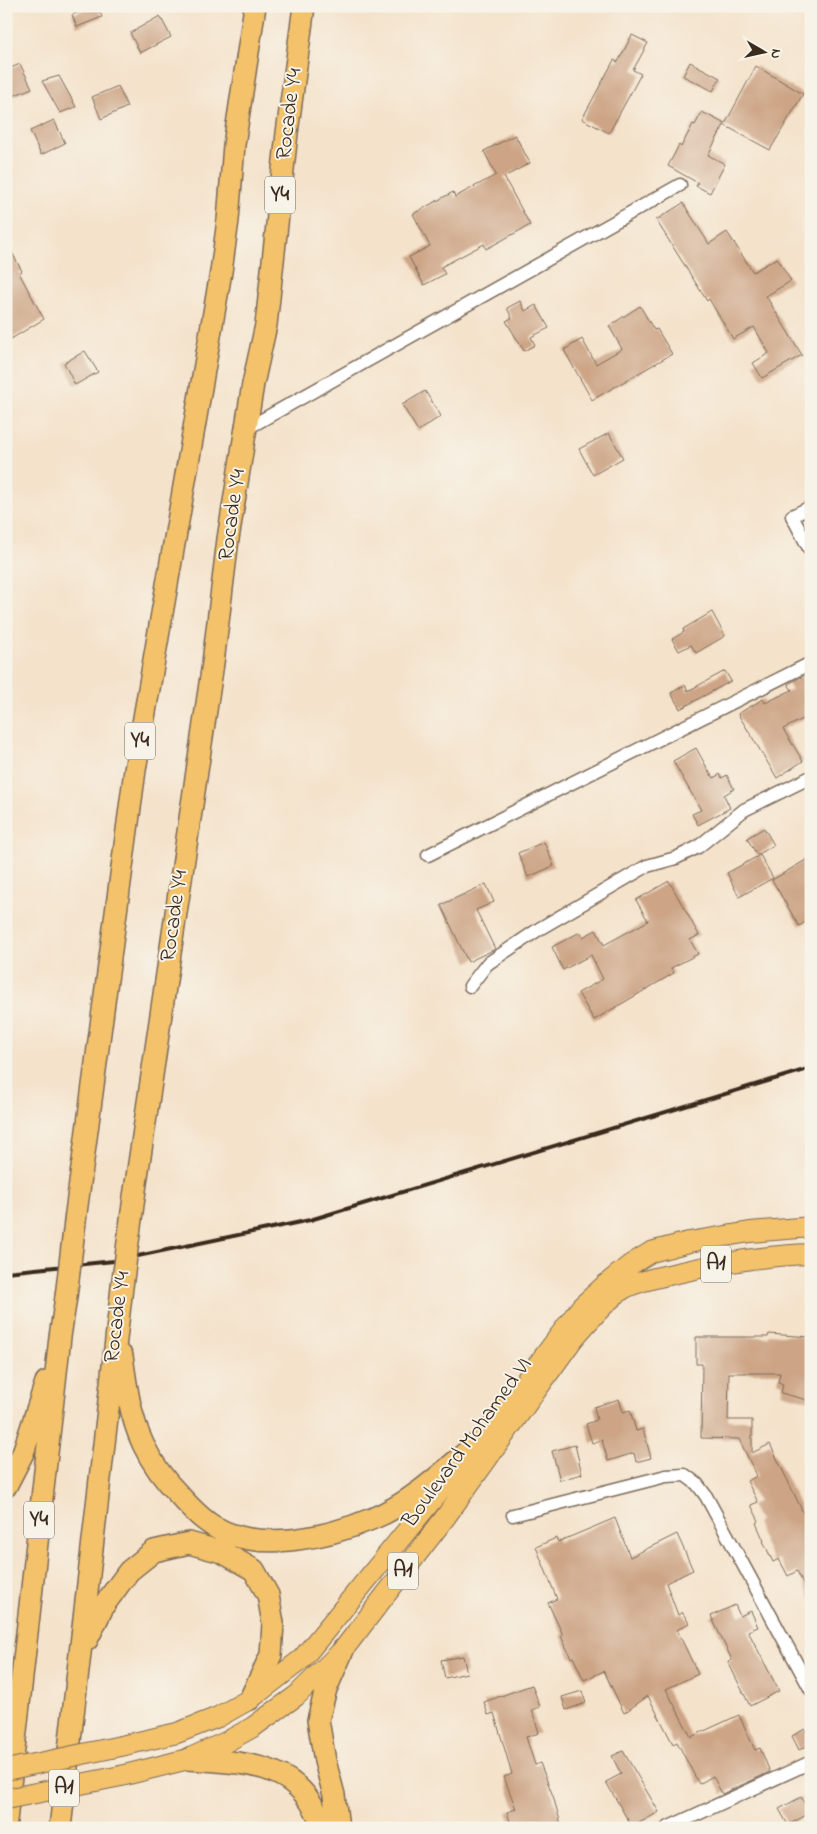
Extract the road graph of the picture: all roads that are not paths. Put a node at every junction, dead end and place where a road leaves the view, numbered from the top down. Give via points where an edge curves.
1 (255, 6) edge
2 (304, 6) edge
3 (680, 185) dead end
4 (246, 429) junction
5 (811, 507) edge
6 (811, 552) edge
7 (811, 663) edge
8 (811, 777) edge
9 (428, 855) dead end
10 (470, 986) dead end
11 (811, 1227) edge
12 (811, 1254) edge
13 (117, 1324) junction
14 (60, 1337) junction
15 (481, 1440) junction
16 (6, 1486) edge
17 (514, 1515) dead end
18 (343, 1650) junction
19 (80, 1656) junction
20 (811, 1690) edge
21 (250, 1699) junction
22 (6, 1703) edge
23 (14, 1744) junction
24 (188, 1759) junction
25 (811, 1762) edge
26 (6, 1770) edge
27 (6, 1799) edge
28 (6, 1821) edge
29 (60, 1828) edge
30 (323, 1828) edge
31 (338, 1828) edge
32 (666, 1828) edge

1 - 14 highway, Y4, bridge via 234,145 221,272 135,770
2 - 4 highway, Rocade Y4 / Y4 via 286,133 266,325
3 - 4 street
4 - 13 highway, Rocade Y4 / Y4, bridge
5 - 6 street via 792,516
7 - 9 street
8 - 10 street via 744,810 698,847 676,858 647,866 540,929 487,964
11 - 15 main road, Boulevard Mohamed VI / A1 via 689,1242 644,1256 581,1307
12 - 18 main road, Boulevard Mohamed VI / A1 via 722,1263 624,1288 573,1339 444,1519
13 - 15 highway via 127,1393 142,1443 164,1480 195,1512 233,1535 265,1540 316,1537 375,1517 416,1494
13 - 19 highway, Rocade Y4 / Y4
14 - 16 highway via 23,1453
14 - 23 highway, Y4
15 - 21 main road, Boulevard Mohamed VI / A1 via 302,1659
17 - 20 street via 666,1476 686,1475 706,1496
18 - 24 main road, Boulevard Mohamed VI / A1 via 296,1696 253,1727
18 - 31 highway via 326,1689 318,1720
19 - 21 highway via 104,1605 129,1571 154,1551 190,1543 222,1552 254,1570 268,1595 273,1623 271,1655
19 - 29 highway, Rocade Y4 / Y4
21 - 26 main road, Boulevard Mohamed VI / A1, bridge via 218,1717 177,1733
22 - 23 highway
23 - 28 highway, Y4
24 - 27 main road, Boulevard Mohamed VI / A1, bridge
24 - 30 highway via 237,1762 270,1770 289,1779 307,1794
25 - 32 street

